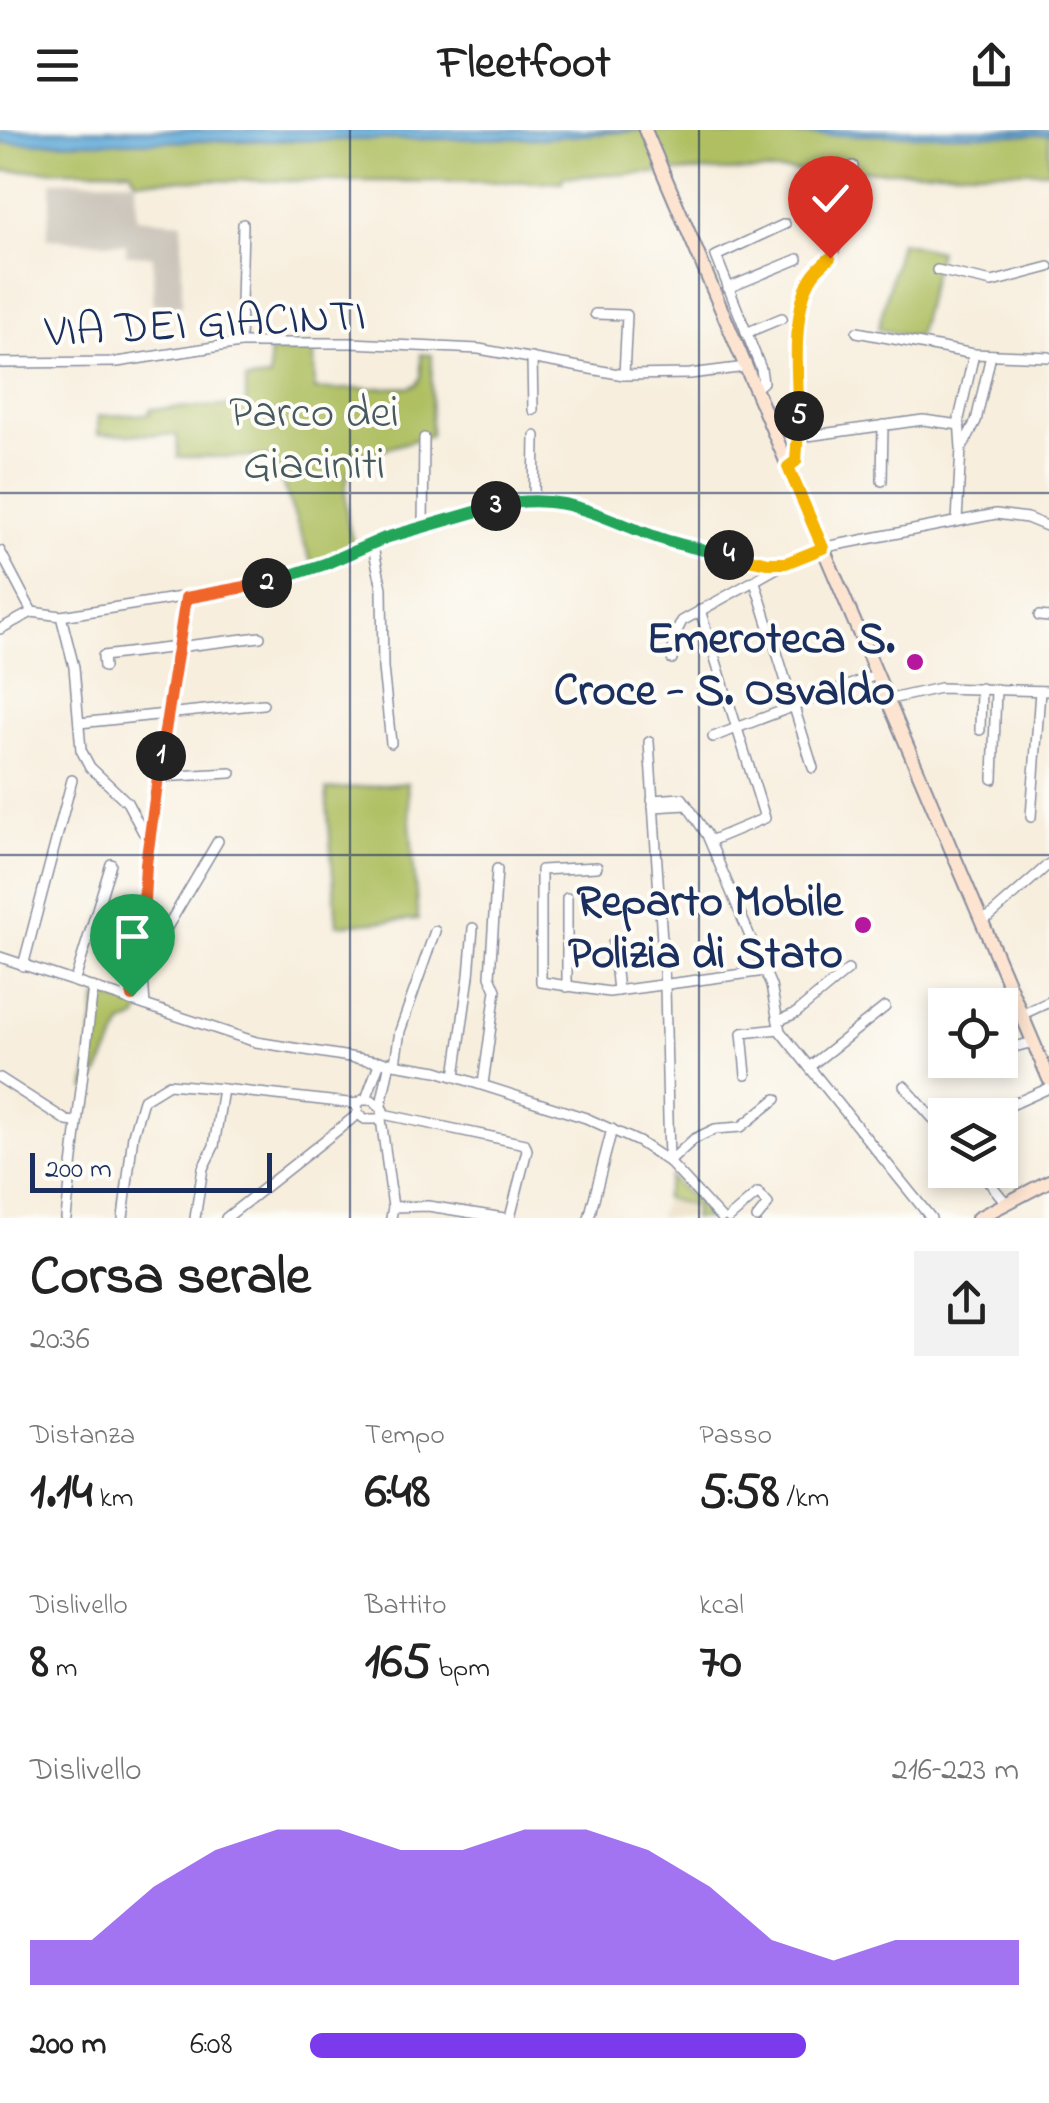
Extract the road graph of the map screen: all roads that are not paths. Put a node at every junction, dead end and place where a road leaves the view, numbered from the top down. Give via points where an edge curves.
1 (646, 133) edge
2 (854, 166) dead end
3 (244, 224) dead end
4 (785, 224) dead end
5 (798, 259) dead end
6 (1049, 267) edge
7 (937, 270) dead end
8 (728, 288) junction
9 (595, 314) dead end
10 (782, 318) dead end
11 (746, 332) junction
12 (857, 332) dead end
13 (240, 343) junction
14 (974, 354) junction
15 (991, 355) junction
16 (1049, 357) edge
17 (532, 358) junction
18 (0, 363) edge
19 (746, 366) junction
20 (624, 375) junction
21 (756, 388) junction
22 (533, 410) dead end
23 (960, 424) junction
24 (883, 425) junction
25 (534, 436) dead end
26 (800, 437) junction
27 (424, 438) dead end
28 (961, 448) junction
29 (788, 467) junction
30 (882, 481) dead end
31 (534, 500) junction
32 (957, 521) junction
33 (423, 526) junction
34 (1049, 527) edge
35 (372, 543) junction
36 (823, 548) junction
37 (0, 551) edge
38 (786, 563) junction
39 (755, 582) junction
40 (186, 598) junction
41 (700, 610) junction
42 (32, 612) junction
43 (62, 616) junction
44 (0, 629) edge
45 (260, 637) dead end
46 (177, 646) junction
47 (672, 659) dead end
48 (104, 667) dead end
49 (876, 675) junction
50 (981, 688) junction
51 (996, 689) junction
52 (1044, 691) edge
53 (886, 700) junction
54 (263, 704) dead end
55 (796, 706) junction
56 (167, 715) junction
57 (79, 722) junction
58 (736, 728) junction
59 (980, 730) dead end
60 (712, 737) dead end
61 (649, 742) dead end
62 (391, 743) dead end
63 (813, 768) dead end
64 (231, 773) dead end
65 (158, 776) junction
66 (992, 779) dead end
67 (72, 780) dead end
68 (652, 804) junction
69 (1030, 816) dead end
70 (149, 838) junction
71 (218, 841) dead end
72 (710, 842) junction
73 (530, 863) dead end
74 (111, 864) dead end
75 (1049, 864) edge
76 (597, 867) dead end
77 (498, 870) dead end
78 (542, 870) junction
79 (568, 898) dead end
80 (980, 920) junction
81 (473, 928) dead end
82 (435, 930) dead end
83 (143, 938) junction
84 (614, 943) dead end
85 (141, 955) junction
86 (5, 960) edge
87 (23, 966) junction
88 (0, 969) edge
89 (848, 970) dead end
90 (765, 971) junction
91 (75, 980) junction
92 (568, 986) junction
93 (665, 986) junction
94 (93, 987) junction
95 (618, 990) junction
96 (130, 1000) junction
97 (1049, 1002) edge
98 (145, 1005) junction
99 (885, 1007) dead end
100 (1021, 1014) junction
101 (779, 1025) junction
102 (1033, 1042) junction
103 (1018, 1047) edge
104 (388, 1062) junction
105 (810, 1067) junction
106 (746, 1075) dead end
107 (455, 1076) junction
108 (0, 1078) edge
109 (1049, 1079) edge
110 (483, 1084) junction
111 (904, 1086) dead end
112 (1049, 1088) edge
113 (223, 1090) junction
114 (776, 1099) dead end
115 (1018, 1102) edge
116 (360, 1106) junction
117 (382, 1113) junction
118 (928, 1113) edge
119 (74, 1122) junction
120 (612, 1129) junction
121 (668, 1162) junction
122 (1049, 1181) edge
123 (994, 1188) edge
124 (1007, 1204) junction
125 (392, 1206) junction
126 (66, 1218) edge
127 (123, 1218) edge
128 (195, 1218) edge
129 (226, 1218) edge
130 (391, 1218) edge
131 (507, 1218) edge
132 (589, 1218) edge
133 (725, 1218) edge
134 (757, 1218) edge
135 (931, 1218) edge
136 (978, 1218) edge

1 - 19 main road
2 - 26 street via 836,246 804,294
3 - 13 street
4 - 8 street via 716,256
5 - 8 street
6 - 7 street via 992,282
8 - 11 street
9 - 20 street via 627,315
10 - 11 street
11 - 21 street via 761,369 763,382
12 - 14 street
13 - 17 street, VIA DEI GIACINTI via 441,346
13 - 18 street, VIA DEI GIACINTI via 117,362
14 - 15 street
14 - 23 street
15 - 16 street
15 - 28 street via 976,421
17 - 20 street, VIA DEI GIACINTI
17 - 22 street
19 - 20 street, VIA DEI GIACINTI
19 - 21 main road
21 - 29 main road
23 - 24 street
23 - 28 street
24 - 26 street
24 - 30 street
25 - 31 street
26 - 29 street via 796,461
27 - 33 street
28 - 32 street
29 - 36 main road
31 - 33 street
31 - 38 street via 586,508 687,546
32 - 34 street via 1012,514
32 - 36 street
33 - 35 street
35 - 40 street via 294,576
35 - 62 street via 382,588
36 - 38 street
36 - 49 main road
37 - 42 street
38 - 39 street
39 - 41 street
39 - 55 street
40 - 43 street
40 - 46 street
41 - 47 street via 682,621
41 - 58 street
42 - 43 street
42 - 44 street
43 - 57 street
45 - 46 street
46 - 48 street via 103,656
46 - 56 street
49 - 53 main road
49 - 55 street
50 - 51 street
50 - 53 street via 940,688
50 - 59 street
51 - 52 street
51 - 66 street
52 - 69 street
53 - 80 main road
54 - 56 street
55 - 58 street
55 - 63 street
56 - 57 street
56 - 65 street
57 - 70 street via 90,767 128,802
58 - 60 street
58 - 72 street via 765,818
61 - 68 street
64 - 65 street
65 - 70 street
67 - 87 street
68 - 72 street via 688,805
68 - 93 street
70 - 83 street
71 - 83 street via 159,941
72 - 90 street
73 - 78 street
74 - 91 street
75 - 80 street
76 - 78 street
77 - 110 street via 490,976 496,990
78 - 92 street via 541,982
79 - 92 street
80 - 100 main road
81 - 107 street
82 - 104 street
83 - 85 street
84 - 95 street
85 - 96 street
85 - 98 street
86 - 87 street
86 - 88 street
87 - 91 street
89 - 101 street
90 - 93 street
90 - 101 street
91 - 94 street
92 - 95 street
93 - 95 street
93 - 121 street
94 - 96 street
94 - 119 street
96 - 98 street
97 - 100 street
98 - 104 street via 256,1042
99 - 105 street
100 - 102 main road
101 - 105 street
101 - 106 street via 742,1033
102 - 103 street
102 - 109 main road
104 - 107 street
104 - 116 street
104 - 117 street
105 - 135 street
107 - 110 street
108 - 119 street
110 - 120 street
111 - 118 street
112 - 115 street
113 - 116 street
113 - 127 street via 169,1084 142,1100
113 - 128 street
114 - 121 street via 741,1127 716,1128 694,1139
116 - 117 street
116 - 117 street via 370,1121
116 - 129 street
117 - 125 street
117 - 131 street via 525,1144
119 - 126 street
120 - 121 street
120 - 132 street
121 - 133 street
122 - 124 main road
123 - 124 street
124 - 136 main road
125 - 130 street
125 - 131 street
133 - 134 street via 758,1193 768,1204

